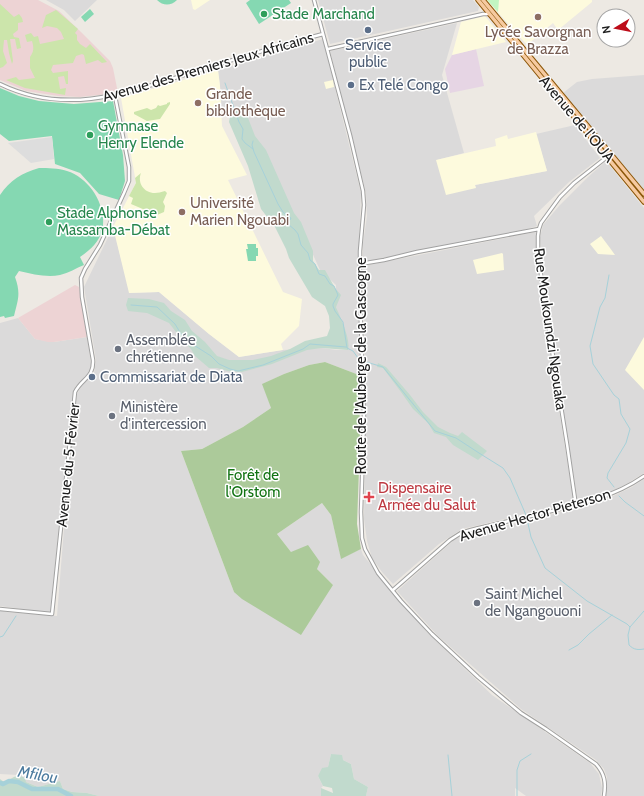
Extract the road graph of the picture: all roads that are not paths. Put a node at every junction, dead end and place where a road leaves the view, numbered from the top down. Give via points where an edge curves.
1 (314, 0) edge
2 (478, 0) edge
3 (484, 3) edge
4 (492, 13) junction
5 (476, 15) junction
6 (323, 34) junction
7 (328, 49) junction
8 (0, 84) edge
9 (115, 96) junction
10 (607, 157) junction
11 (644, 194) edge
12 (644, 202) edge
13 (539, 229) junction
14 (360, 264) junction
15 (644, 476) edge
16 (576, 506) junction
17 (393, 590) junction
18 (0, 609) edge
19 (604, 796) edge

1 - 6 street, Route de l'Auberge de la Gascogne
2 - 3 main road, Avenue de l'OUA
3 - 4 main road, Avenue de l'OUA
3 - 5 street via 483,10
4 - 5 street
4 - 10 main road, Avenue de l'OUA
4 - 11 main road, Avenue de l'OUA
5 - 7 street
6 - 7 street, Route de l'Auberge de la Gascogne
6 - 9 street, Avenue des Premiers Jeux Africains
7 - 14 street, Route de l'Auberge de la Gascogne via 363,191
8 - 9 street, Avenue des Premiers Jeux Africains via 26,94 63,100
9 - 18 street, Avenue du 5 Février via 129,181 100,245 81,278 93,366 91,374 75,392 52,614
10 - 12 main road, Avenue de l'OUA
10 - 13 street, Rue Moukoundzi Ngouaka via 560,197
13 - 14 street
13 - 16 street, Rue Moukoundzi Ngouaka via 539,261
14 - 17 street, Route de l'Auberge de la Gascogne via 364,418 360,512 362,538 378,574
15 - 16 street, Avenue Hector Pieterson via 610,495
16 - 17 street, Avenue Hector Pieterson via 461,533
17 - 19 street, Route de l'Auberge de la Gascogne via 427,628 488,686 521,713 596,764 605,780

